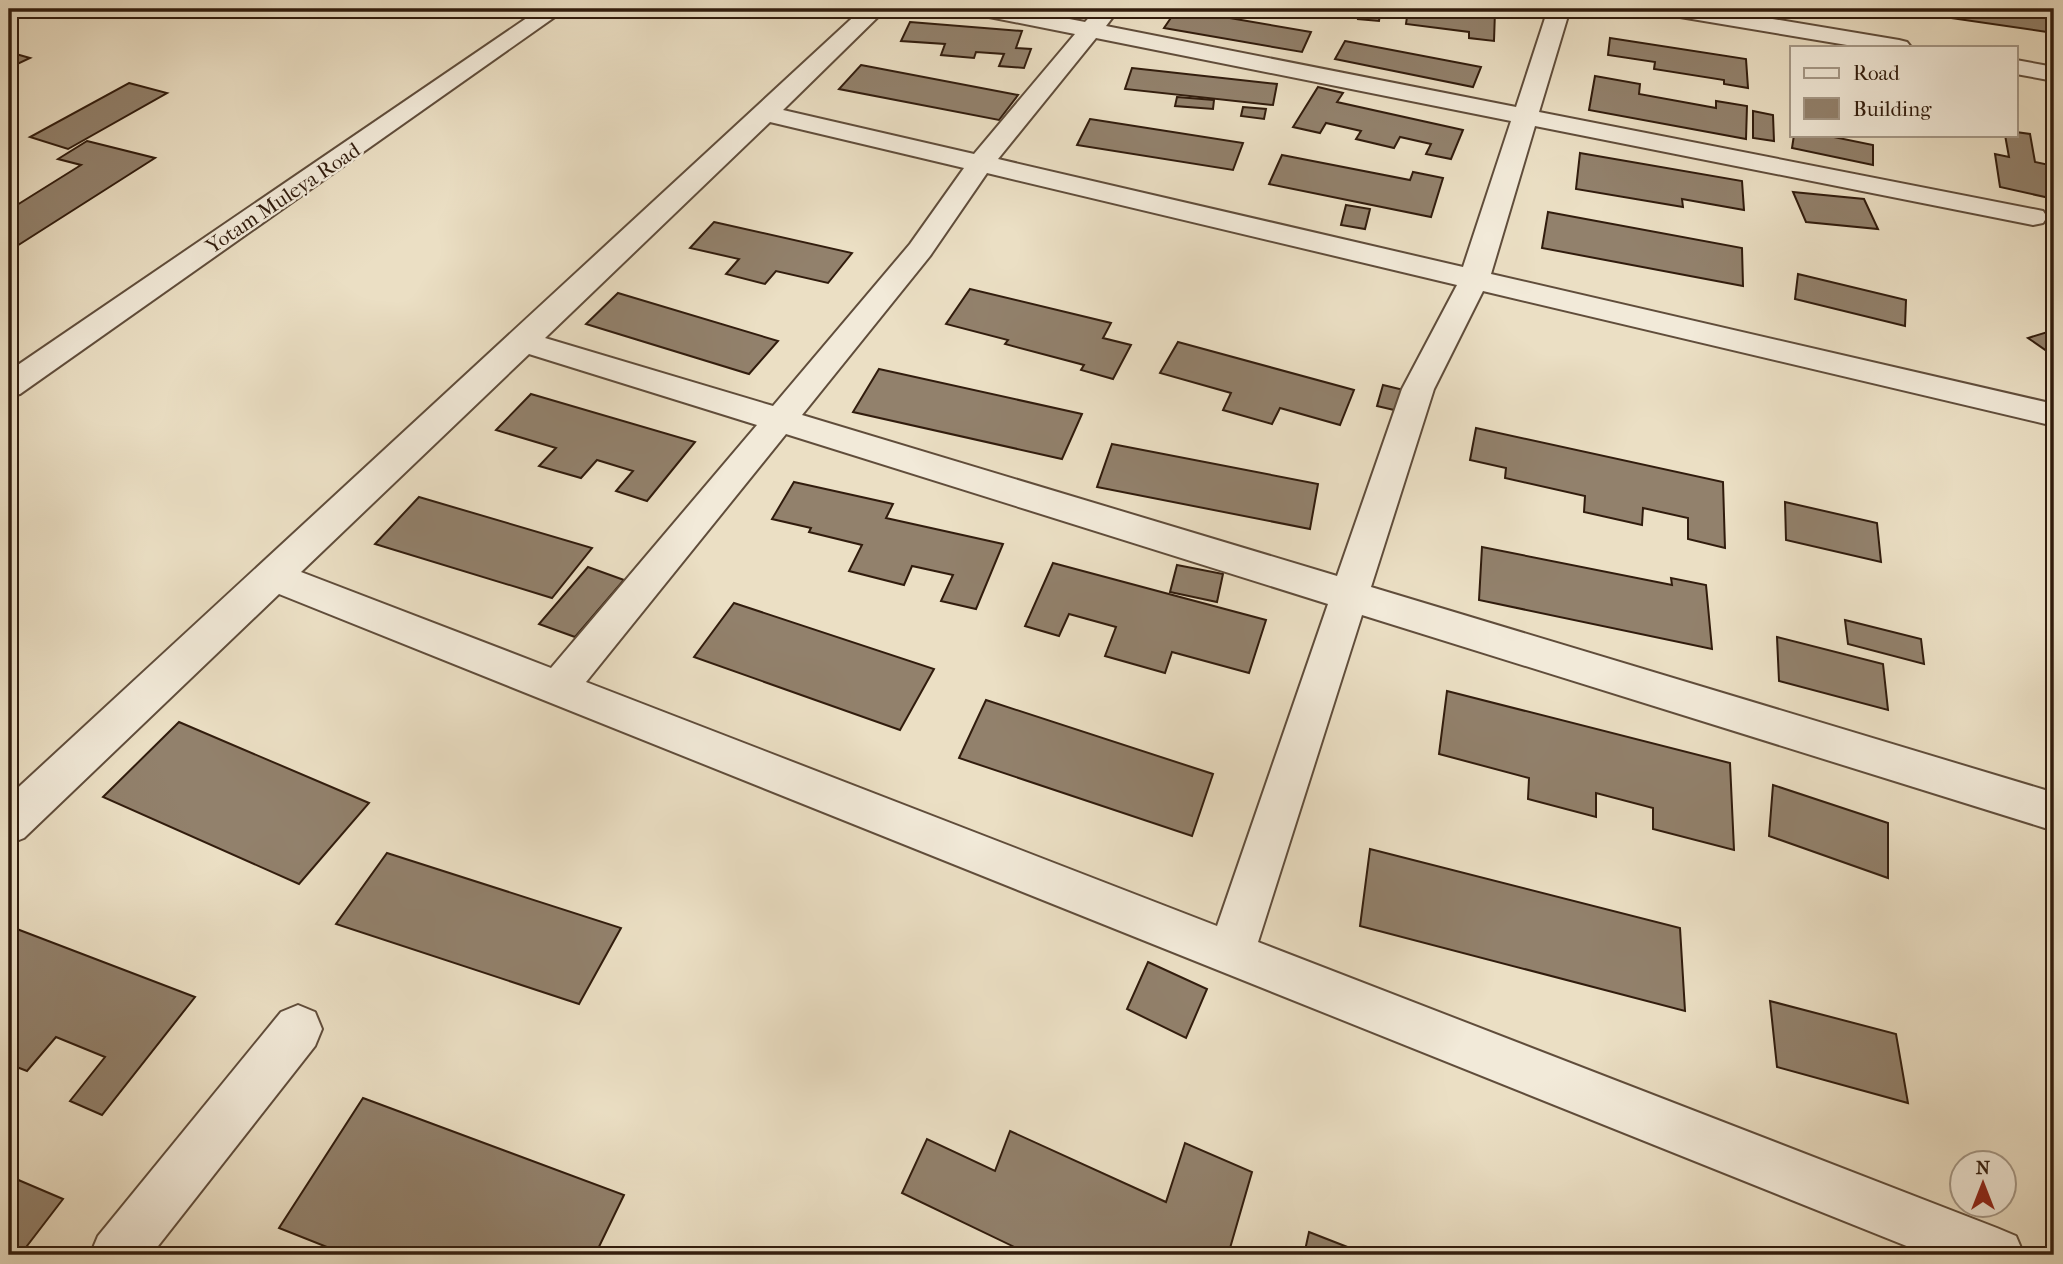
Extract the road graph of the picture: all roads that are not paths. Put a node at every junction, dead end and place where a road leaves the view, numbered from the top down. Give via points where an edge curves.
1 (555, 9) edge
2 (875, 9) edge
3 (984, 9) edge
4 (1109, 9) edge
5 (1559, 9) edge
6 (1674, 9) edge
7 (1091, 30) junction
8 (1893, 46) edge
9 (2018, 67) edge
10 (2054, 74) edge
11 (764, 113) junction
12 (1526, 116) junction
13 (980, 164) junction
14 (2033, 217) dead end
15 (1474, 280) junction
16 (522, 341) junction
17 (9, 386) edge
18 (2054, 415) edge
19 (780, 419) junction
20 (273, 576) junction
21 (1350, 595) junction
22 (558, 688) junction
23 (2045, 809) dead end
24 (9, 824) edge
25 (1231, 953) junction
26 (298, 1029) dead end
27 (117, 1255) edge
28 (1997, 1255) edge

1 - 17 street, Yotam Muleya Road
2 - 11 street
3 - 7 street
4 - 7 street
5 - 12 street
6 - 8 street
7 - 12 street
7 - 13 street
9 - 10 street
11 - 13 street
11 - 16 street
12 - 14 street
12 - 15 street
13 - 15 street
13 - 19 street via 920,250
15 - 18 street
15 - 21 street via 1418,389
16 - 19 street
16 - 20 street
19 - 21 street
19 - 22 street
20 - 22 street
20 - 24 street
21 - 23 street
21 - 25 street
22 - 25 street
25 - 28 street
26 - 27 street

